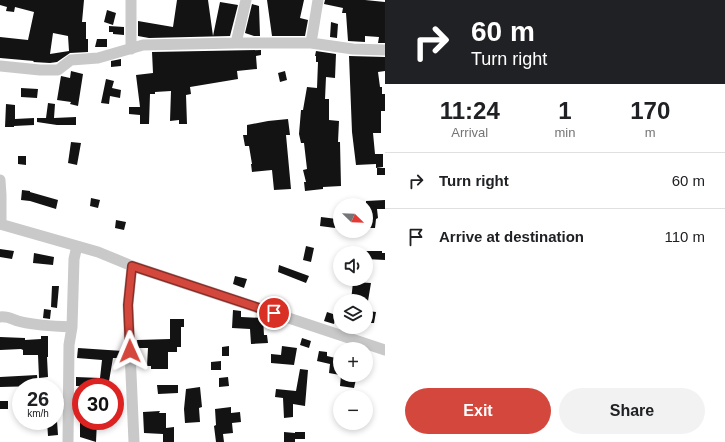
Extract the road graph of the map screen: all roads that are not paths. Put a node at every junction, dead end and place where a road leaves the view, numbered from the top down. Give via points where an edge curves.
1 (131, 0) edge
2 (246, 0) edge
3 (318, 0) edge
4 (236, 43) junction
5 (311, 43) junction
6 (131, 49) junction
7 (385, 50) edge
8 (0, 66) edge
9 (0, 180) edge
10 (0, 224) edge
11 (77, 246) junction
12 (132, 266) junction
13 (0, 317) edge
14 (72, 327) junction
15 (385, 350) edge
16 (68, 442) edge
17 (134, 442) edge

1 - 6 street
2 - 4 street
3 - 5 street
4 - 5 street
4 - 6 street via 143,45
5 - 7 street via 353,49
6 - 8 street via 98,58 71,60 58,70
9 - 10 street
10 - 11 street
11 - 12 street
11 - 14 street via 74,259
12 - 15 street
12 - 17 street via 128,305
13 - 14 street via 40,325
14 - 16 street via 69,345

